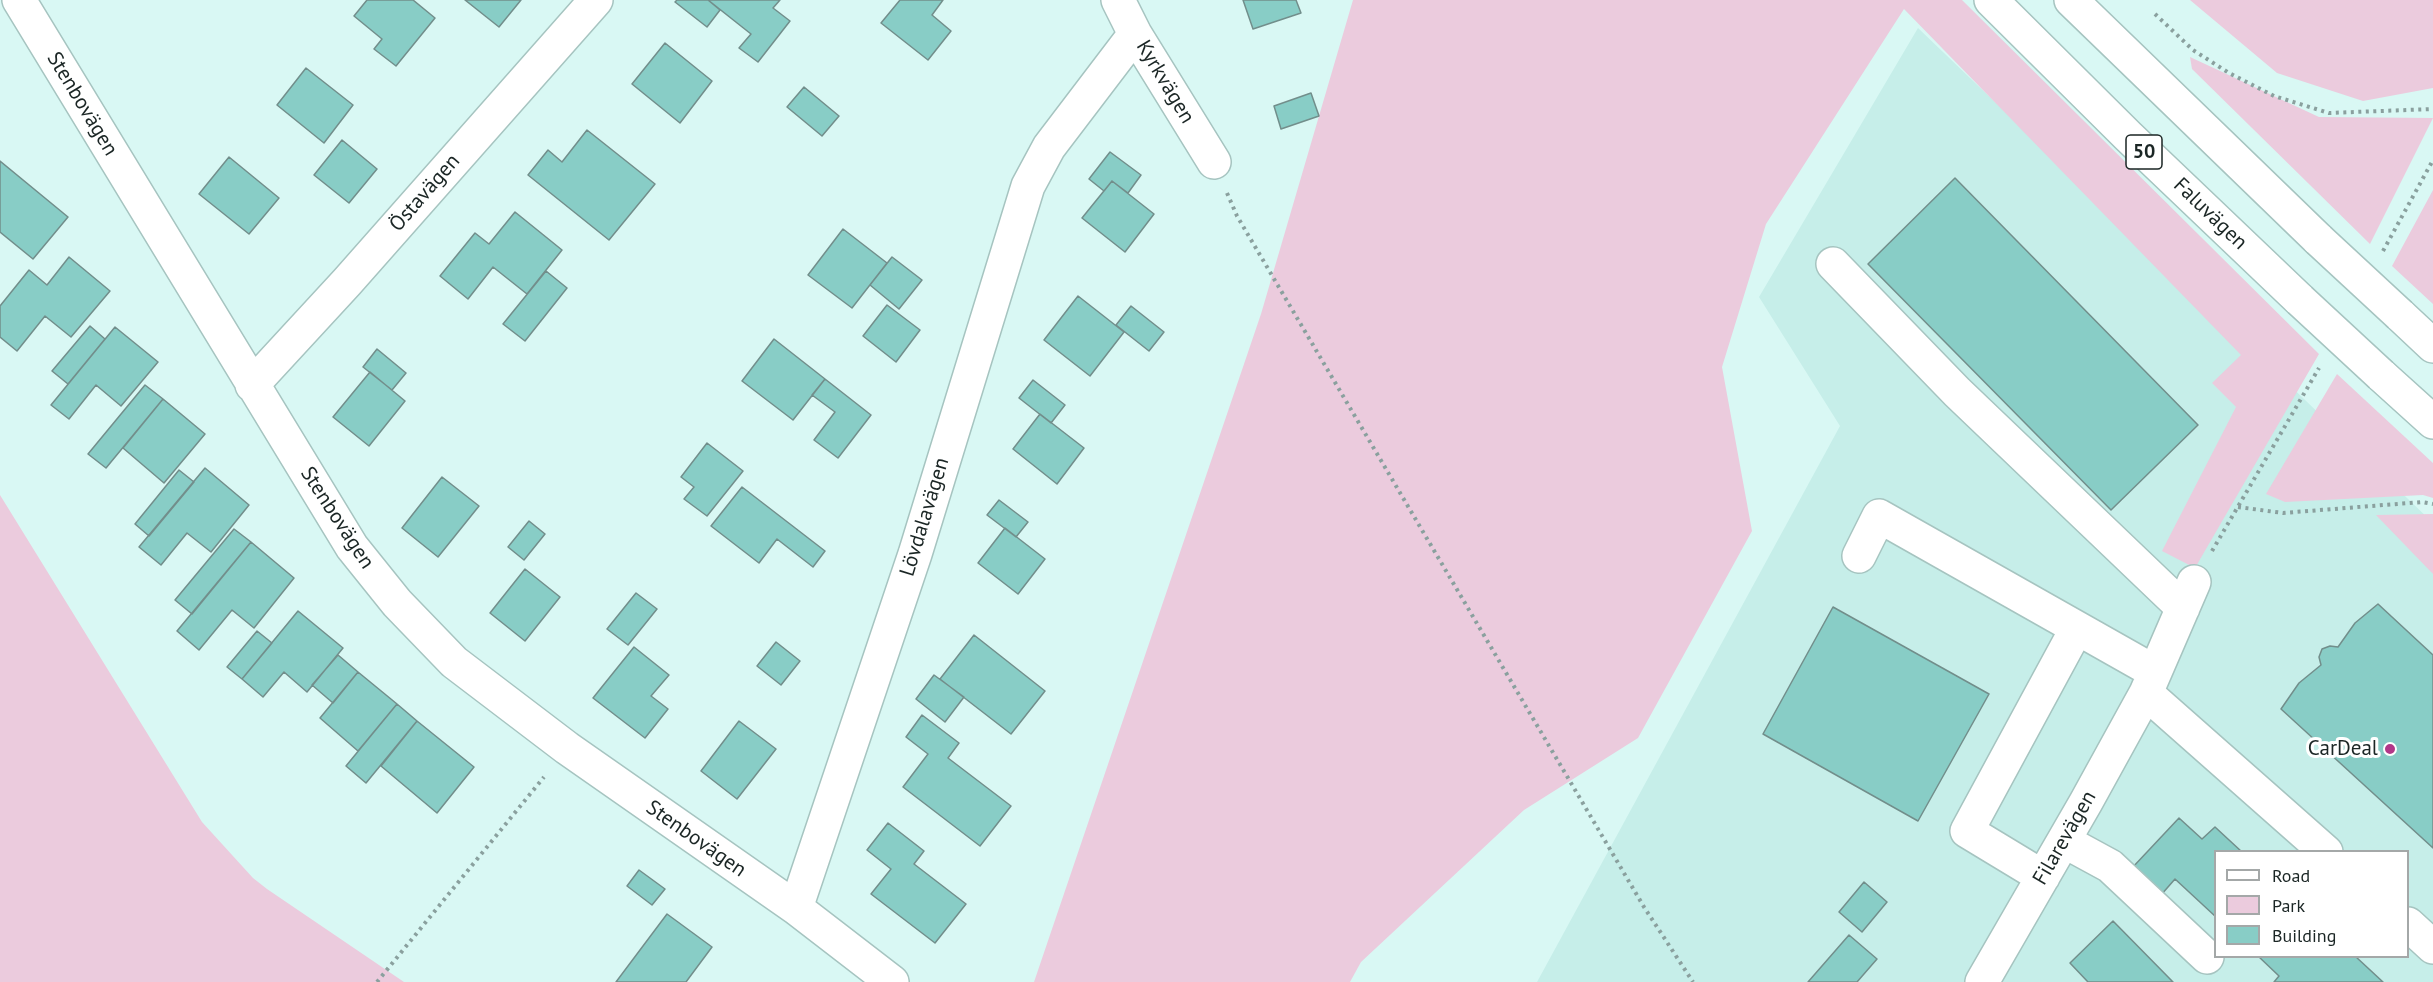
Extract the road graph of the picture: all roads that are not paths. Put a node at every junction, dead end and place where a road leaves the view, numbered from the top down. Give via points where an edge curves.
1 (19, 0) edge
2 (596, 0) edge
3 (1118, 0) edge
4 (1991, 0) edge
5 (2072, 0) edge
6 (1135, 33) junction
7 (1214, 162) road end
8 (1833, 264) dead end
9 (2433, 346) edge
10 (252, 385) junction
11 (2433, 422) edge
12 (1859, 556) dead end
13 (2077, 628) junction
14 (2151, 682) junction
15 (2064, 841) junction
16 (2324, 850) edge
17 (2043, 877) junction
18 (796, 908) junction
19 (2409, 925) edge
20 (2433, 947) edge
21 (2208, 957) dead end
22 (892, 982) edge
23 (1982, 982) edge

1 - 10 main road, Stenbovägen
2 - 10 main road, Östavägen
3 - 6 main road, Kyrkvägen
4 - 11 main road, Faluvägen / 50, bridge via 2128,136
5 - 9 main road, bridge
6 - 7 main road, Kyrkvägen
6 - 18 main road, Lövdalavägen via 1049,147 1028,186 915,554
8 - 14 main road, Filarevägen via 1957,392 2189,595
10 - 18 main road, Stenbovägen via 352,547 397,603 454,662 567,748
12 - 13 main road via 1879,516
13 - 14 main road
13 - 17 main road via 1967,831
14 - 15 main road, Filarevägen
14 - 16 main road
15 - 17 main road, Filarevägen
15 - 21 main road via 2110,866
17 - 23 main road, Filarevägen
18 - 22 main road
19 - 20 main road

